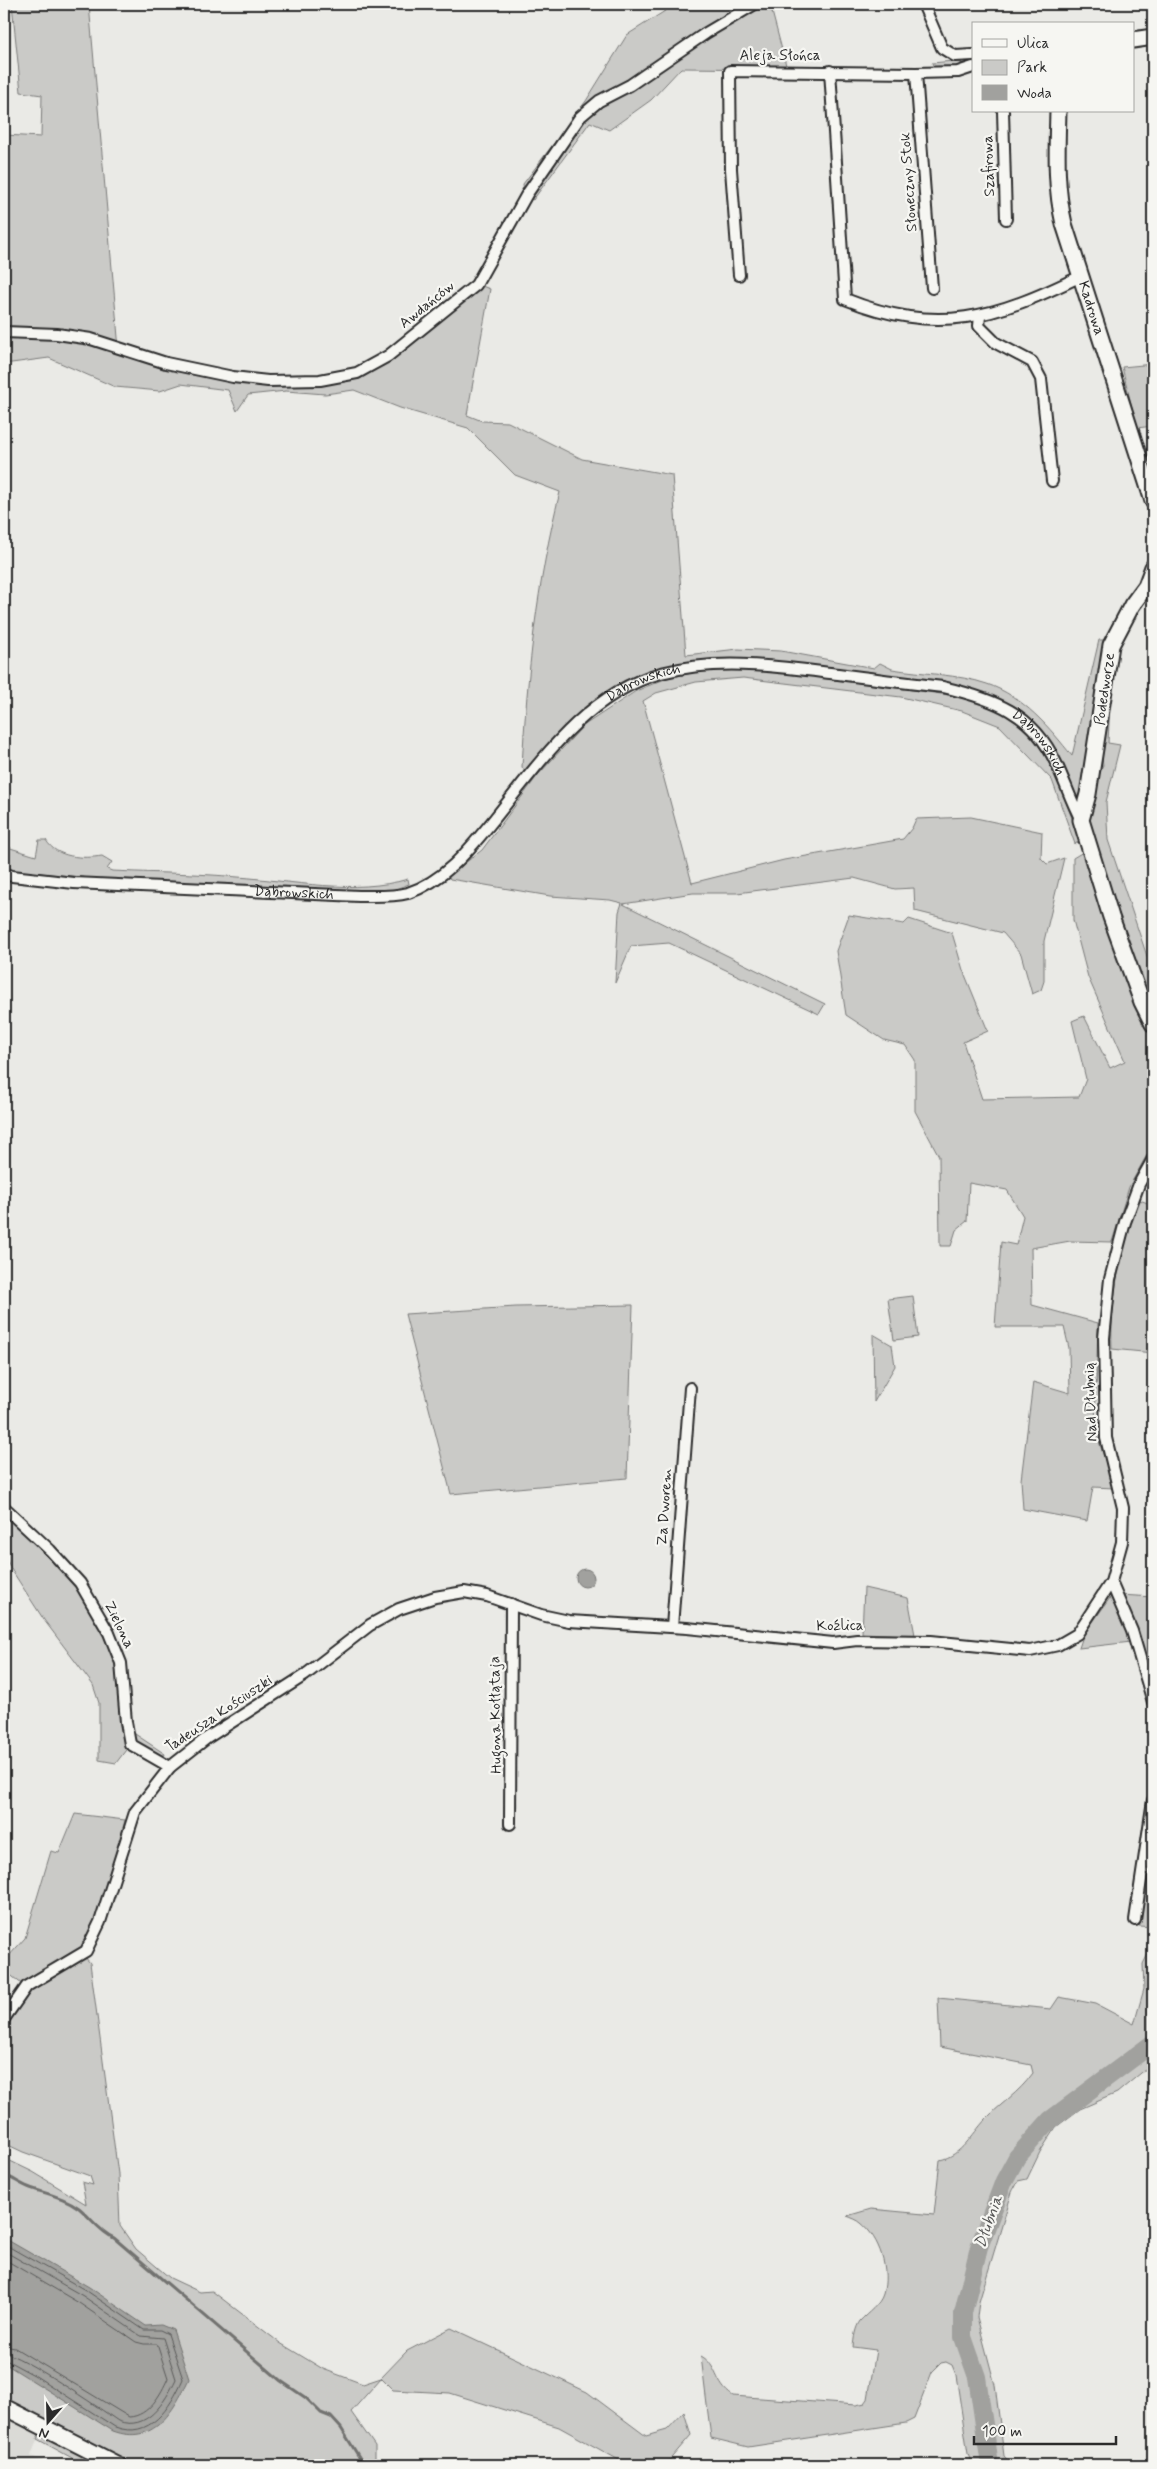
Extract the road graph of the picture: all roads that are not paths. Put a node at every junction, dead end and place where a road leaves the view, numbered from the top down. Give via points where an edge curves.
1 (756, 4) edge
2 (923, 4) edge
3 (1153, 37) edge
4 (1134, 40) edge
5 (972, 55) edge
6 (972, 67) edge
7 (830, 71) junction
8 (916, 73) junction
9 (1002, 112) edge
10 (1058, 112) edge
11 (1006, 219) dead end
12 (739, 275) dead end
13 (1081, 276) junction
14 (932, 288) dead end
15 (980, 316) junction
16 (4, 332) edge
17 (1052, 481) dead end
18 (1153, 501) edge
19 (1153, 567) edge
20 (1150, 586) edge
21 (1081, 820) junction
22 (4, 872) edge
23 (1153, 1024) edge
24 (1153, 1159) edge
25 (690, 1388) dead end
26 (4, 1507) edge
27 (1111, 1582) junction
28 (511, 1604) junction
29 (672, 1627) junction
30 (1153, 1702) edge
31 (170, 1767) junction
32 (1153, 1800) edge
33 (510, 1824) dead end
34 (1135, 1920) dead end
35 (4, 2019) edge
36 (4, 2407) edge
37 (118, 2465) edge

1 - 16 street, Awdańców via 706,33 630,85 599,101 580,117 527,194 476,285 388,356 357,373 320,380 268,381 166,363 91,339
2 - 5 street via 942,48 955,56
3 - 4 street
6 - 8 street, Aleja Słońca via 958,72
7 - 8 street, Aleja Słońca
7 - 12 street, Aleja Słońca via 730,71
7 - 15 street via 845,299 904,316 946,321
8 - 14 street, Słoneczny Stok
9 - 11 street, Szafirowa
10 - 13 street, Kadrowa via 1058,194
13 - 15 street via 1029,301
13 - 18 street, Kadrowa
15 - 17 street via 979,326 996,343 1032,362 1040,380
19 - 20 street, Podedworze
20 - 21 street, Podedworze via 1132,605 1111,645 1088,794
21 - 22 street, Dąbrowskich via 1056,763 1037,731 1017,714 994,702 943,688 761,664 703,664 660,673 612,694 560,738 463,857 441,875 408,893 359,896 74,883 12,876
21 - 23 street, Dąbrowskich via 1111,917
24 - 27 street, Nad Dłubnią via 1139,1184 1125,1222 1110,1279 1104,1338 1106,1438 1123,1508 1122,1542
25 - 29 street, Za Dworem
26 - 31 street, Zielona via 80,1583 109,1633 121,1663 130,1744
27 - 29 street, Koźlica via 1077,1634 1058,1645 1030,1651 931,1641 856,1640 833,1643
27 - 30 street via 1132,1631
28 - 29 street, Koźlica via 569,1621
28 - 31 street, Tadeusza Kościuszki via 464,1592 435,1597 399,1609 370,1625 305,1675 207,1738
28 - 33 street, Hugona Kołłątaja
31 - 35 street, Tadeusza Kościuszki via 135,1812 100,1922 86,1951 27,1986
32 - 34 street
36 - 37 street

